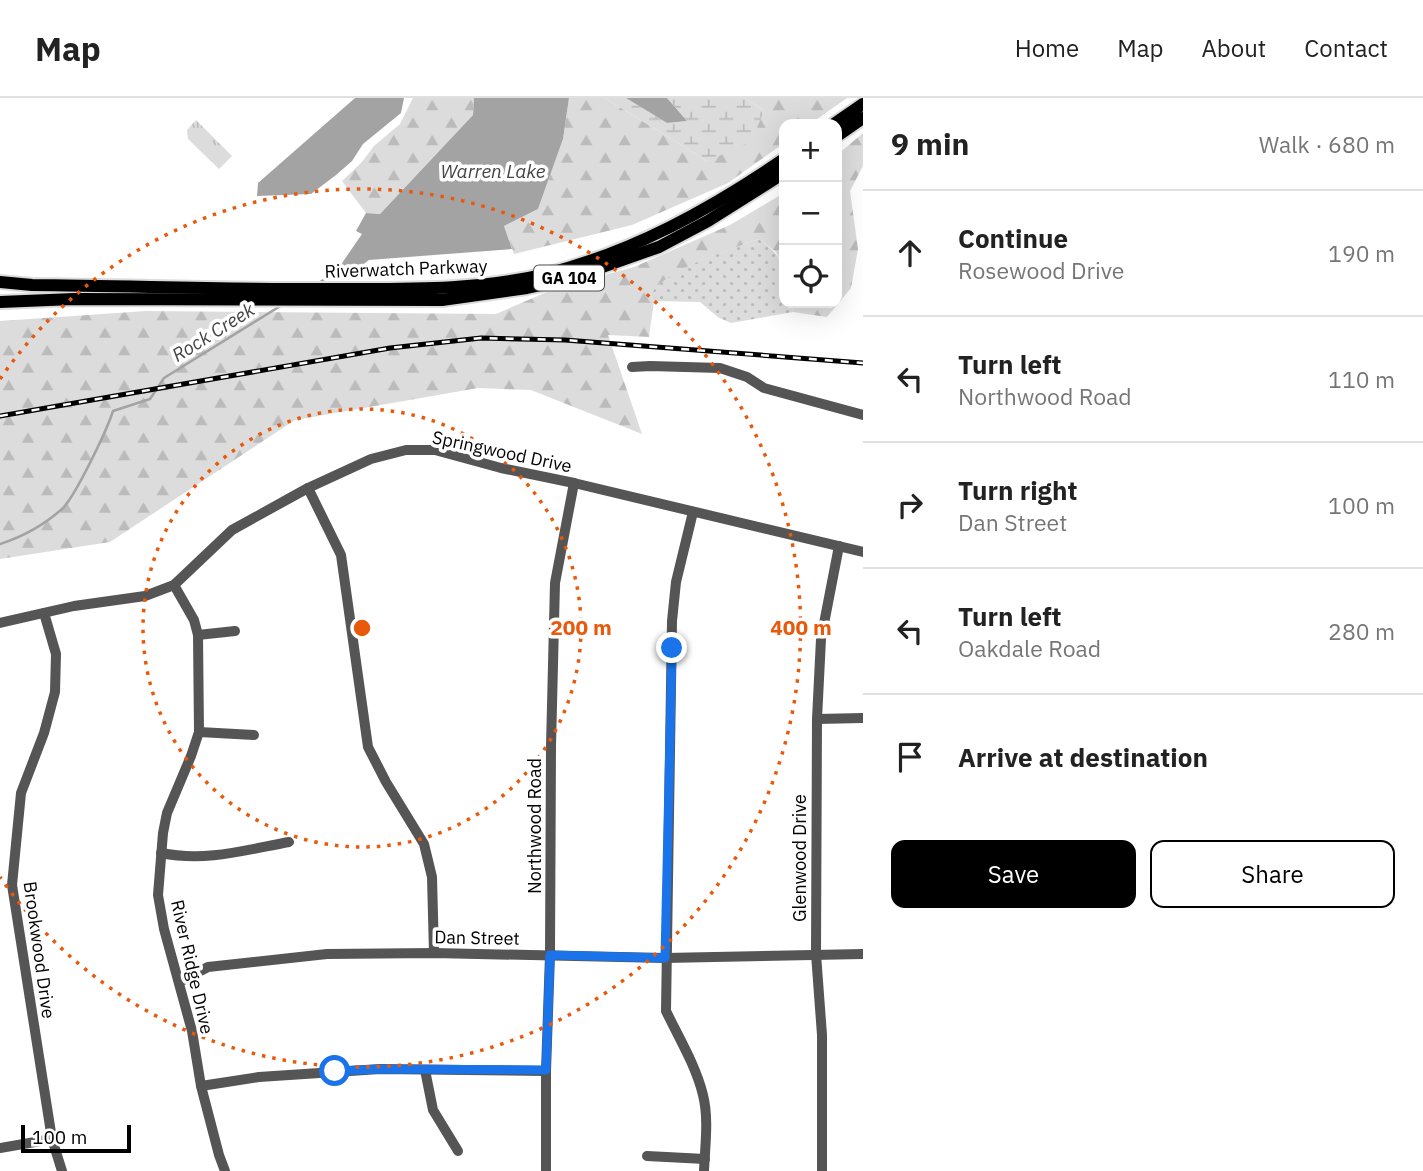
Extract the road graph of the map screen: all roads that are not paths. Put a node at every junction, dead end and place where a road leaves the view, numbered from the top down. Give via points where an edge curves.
1 (863, 104) edge
2 (863, 118) edge
3 (841, 119) edge
4 (842, 133) edge
5 (779, 162) edge
6 (779, 176) edge
7 (0, 280) edge
8 (0, 302) edge
9 (632, 367) dead end
10 (863, 415) edge
11 (575, 483) junction
12 (308, 488) junction
13 (693, 512) junction
14 (839, 546) junction
15 (863, 552) edge
16 (174, 584) junction
17 (44, 613) junction
18 (0, 624) edge
19 (235, 631) dead end
20 (198, 635) junction
21 (863, 718) edge
22 (817, 719) junction
23 (199, 732) junction
24 (254, 736) dead end
25 (289, 842) dead end
26 (161, 853) junction
27 (434, 953) junction
28 (816, 954) junction
29 (863, 954) edge
30 (550, 955) junction
31 (665, 958) junction
32 (179, 982) junction
33 (425, 1070) junction
34 (546, 1070) junction
35 (201, 1086) junction
36 (52, 1139) junction
37 (0, 1148) edge
38 (458, 1151) dead end
39 (647, 1156) dead end
40 (705, 1159) junction
41 (62, 1171) edge
42 (225, 1171) edge
43 (546, 1171) edge
44 (704, 1171) edge
45 (822, 1171) edge

1 - 3 main road
2 - 4 main road
5 - 7 main road, Riverwatch Parkway / GA 104 via 682,221 606,254 547,274 481,285 265,290
6 - 8 main road, Riverwatch Parkway / GA 104 via 659,247 565,280 527,288 443,300
9 - 10 street via 720,368 764,388
11 - 12 street, Springwood Drive via 435,450 405,450 371,459
11 - 13 street, Springwood Drive
11 - 30 street, Northwood Road via 555,583
12 - 16 street, Springwood Drive via 232,530
12 - 27 street via 341,555 369,747 424,844 432,877
13 - 14 street, Springwood Drive
13 - 31 street via 672,621
14 - 15 street, Springwood Drive
14 - 22 street, Glenwood Drive via 821,639
16 - 17 street, Springwood Drive via 145,596
16 - 20 street, River Ridge Drive
17 - 18 street, Springwood Drive
17 - 36 street, Brookwood Drive via 56,654 55,692 21,793 12,885
19 - 20 street
20 - 23 street, River Ridge Drive
21 - 22 street
22 - 28 street, Glenwood Drive
23 - 24 street
23 - 26 street, River Ridge Drive via 167,813
25 - 26 street via 206,858
26 - 32 street, River Ridge Drive via 158,895
27 - 30 street, Dan Street
27 - 32 street, Dan Street via 327,954 228,964 208,967
28 - 29 street, Dan Street
28 - 31 street, Dan Street
28 - 45 street, Glenwood Drive via 822,1035
30 - 31 street, Dan Street
30 - 34 street, Northwood Road
31 - 40 street via 666,1011 703,1096
32 - 35 street, River Ridge Drive
33 - 34 street
33 - 35 street via 322,1072
33 - 38 street via 433,1110
34 - 43 street, Northwood Road
35 - 42 street, River Ridge Drive
36 - 37 street
36 - 41 street, Brookwood Drive
39 - 40 street
40 - 44 street

